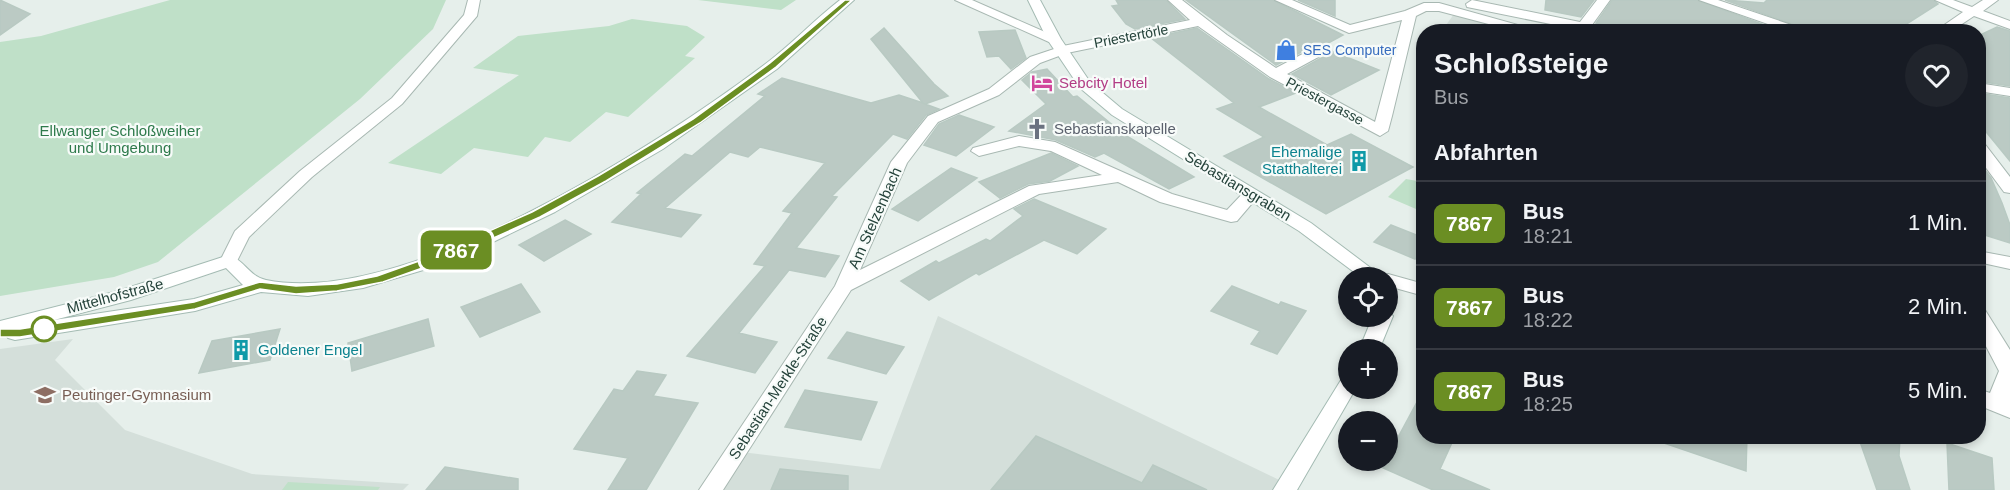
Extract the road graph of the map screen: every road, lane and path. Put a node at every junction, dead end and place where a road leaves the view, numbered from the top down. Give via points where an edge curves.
1 (474, 0) edge
2 (848, 0) edge
3 (961, 0) edge
4 (1034, 0) edge
5 (1174, 0) edge
6 (1281, 0) edge
7 (1402, 0) edge
8 (1438, 0) edge
9 (1604, 0) edge
10 (1705, 0) edge
11 (1941, 0) edge
12 (1992, 0) edge
13 (1526, 6) edge
14 (1972, 12) junction
15 (1410, 14) junction
16 (1199, 22) junction
17 (1507, 24) edge
18 (1521, 24) edge
19 (1569, 24) edge
20 (1585, 24) edge
21 (1781, 24) edge
22 (1953, 24) edge
23 (2010, 25) edge
24 (1058, 44) junction
25 (1317, 52) dead end
26 (1275, 74) junction
27 (1986, 88) edge
28 (2010, 93) edge
29 (979, 151) dead end
30 (1986, 156) edge
31 (1118, 177) junction
32 (2010, 188) edge
33 (1252, 194) junction
34 (1986, 258) edge
35 (229, 261) junction
36 (2010, 263) edge
37 (1362, 267) edge
38 (1398, 283) edge
39 (260, 285) junction
40 (844, 286) junction
41 (1416, 288) edge
42 (1986, 327) edge
43 (0, 328) edge
44 (0, 333) edge
45 (1340, 399) edge
46 (1995, 402) edge
47 (711, 490) edge
48 (1285, 490) edge

1 - 35 street via 470,16 397,101 306,174 241,235
2 - 39 street via 773,65 696,121 536,214 438,259 379,279 296,290
3 - 24 street
4 - 24 street, Sebastiansgraben
5 - 16 street, Priestergasse
6 - 15 street via 1349,29
7 - 15 street
8 - 13 street
9 - 20 street
10 - 21 street
11 - 14 street
12 - 14 street
13 - 18 street
13 - 19 street
14 - 22 street
14 - 23 street
15 - 17 street via 1424,8 1439,8
15 - 26 street, Priestergasse via 1393,96 1380,131
16 - 24 street, Priestertörle
16 - 26 street, Priestergasse
24 - 33 street, Sebastiansgraben via 1085,85 1117,112
24 - 40 street, Am Stelzenbach via 994,93 933,119 899,162
25 - 26 street
27 - 28 street
29 - 31 street via 1019,141 1055,147
30 - 32 street
31 - 33 street via 1166,198 1231,217
31 - 40 street, Am Stelzenbach via 1035,190
33 - 37 street, Sebastiansgraben
34 - 36 street
35 - 39 street via 243,276
35 - 43 street, Mittelhofstraße via 124,296
38 - 41 street, Sebastiansgraben
39 - 44 street, Mittelhofstraße via 195,305
40 - 47 street, Sebastian-Merkle-Straße
42 - 46 street via 2009,371
45 - 48 street

